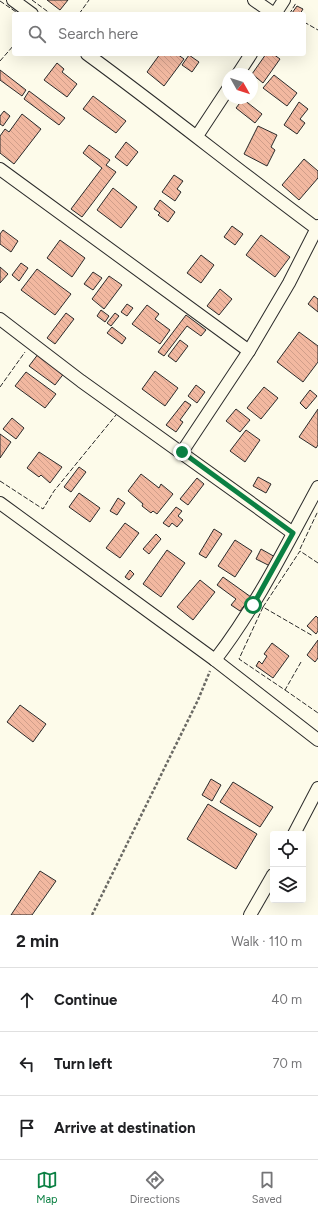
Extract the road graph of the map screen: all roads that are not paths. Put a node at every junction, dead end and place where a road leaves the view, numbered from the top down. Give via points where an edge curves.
1 (13, 0) edge
2 (254, 0) edge
3 (284, 0) edge
4 (29, 12) edge
5 (271, 12) edge
6 (275, 12) edge
7 (90, 56) edge
8 (249, 56) edge
9 (242, 68) edge
10 (222, 98) edge
11 (197, 136) junction
12 (0, 169) edge
13 (317, 227) edge
14 (0, 319) edge
15 (249, 351) junction
16 (182, 452) junction
17 (318, 487) edge
18 (0, 503) edge
19 (293, 533) junction
20 (215, 660) junction
21 (318, 740) edge
22 (318, 788) edge
23 (296, 831) edge
24 (270, 880) edge
25 (250, 915) edge

1 - 4 street
2 - 5 street
3 - 6 street
7 - 11 street
8 - 9 street
10 - 11 street
11 - 13 street via 254,182
12 - 15 street
13 - 15 street via 289,283
14 - 16 street
15 - 16 street
16 - 19 street
17 - 19 street
18 - 20 street
19 - 20 street via 253,605
20 - 21 street
22 - 23 street
24 - 25 street

